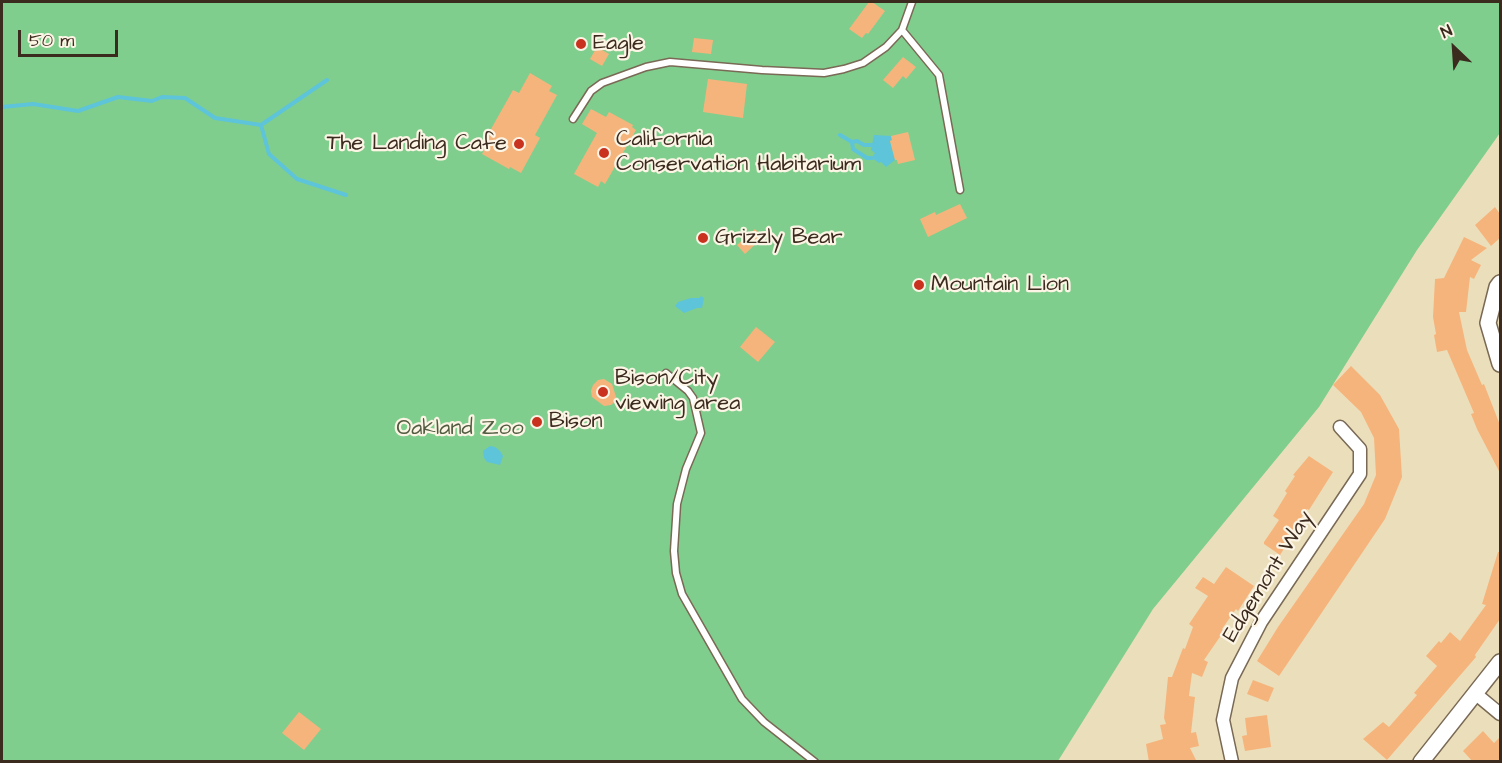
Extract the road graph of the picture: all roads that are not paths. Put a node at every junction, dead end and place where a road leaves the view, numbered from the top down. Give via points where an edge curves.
1 (912, 2) edge
2 (902, 30) junction
3 (573, 119) dead end
4 (960, 190) dead end
5 (1500, 283) edge
6 (1500, 364) edge
7 (666, 373) dead end
8 (1340, 427) dead end
9 (1500, 662) edge
10 (1476, 694) junction
11 (1500, 714) edge
12 (815, 762) edge
13 (1232, 762) edge
14 (1421, 762) edge

1 - 2 lane
2 - 3 lane via 863,63 825,73 670,62 646,67 602,83 591,91
2 - 4 lane via 939,75
5 - 6 street via 1488,323
7 - 12 lane via 693,398 701,433 677,504 674,551 681,594 741,699
8 - 13 street, Edgemont Way via 1360,449 1360,474 1262,622 1232,678 1222,720
9 - 10 street
10 - 11 street
10 - 14 street

